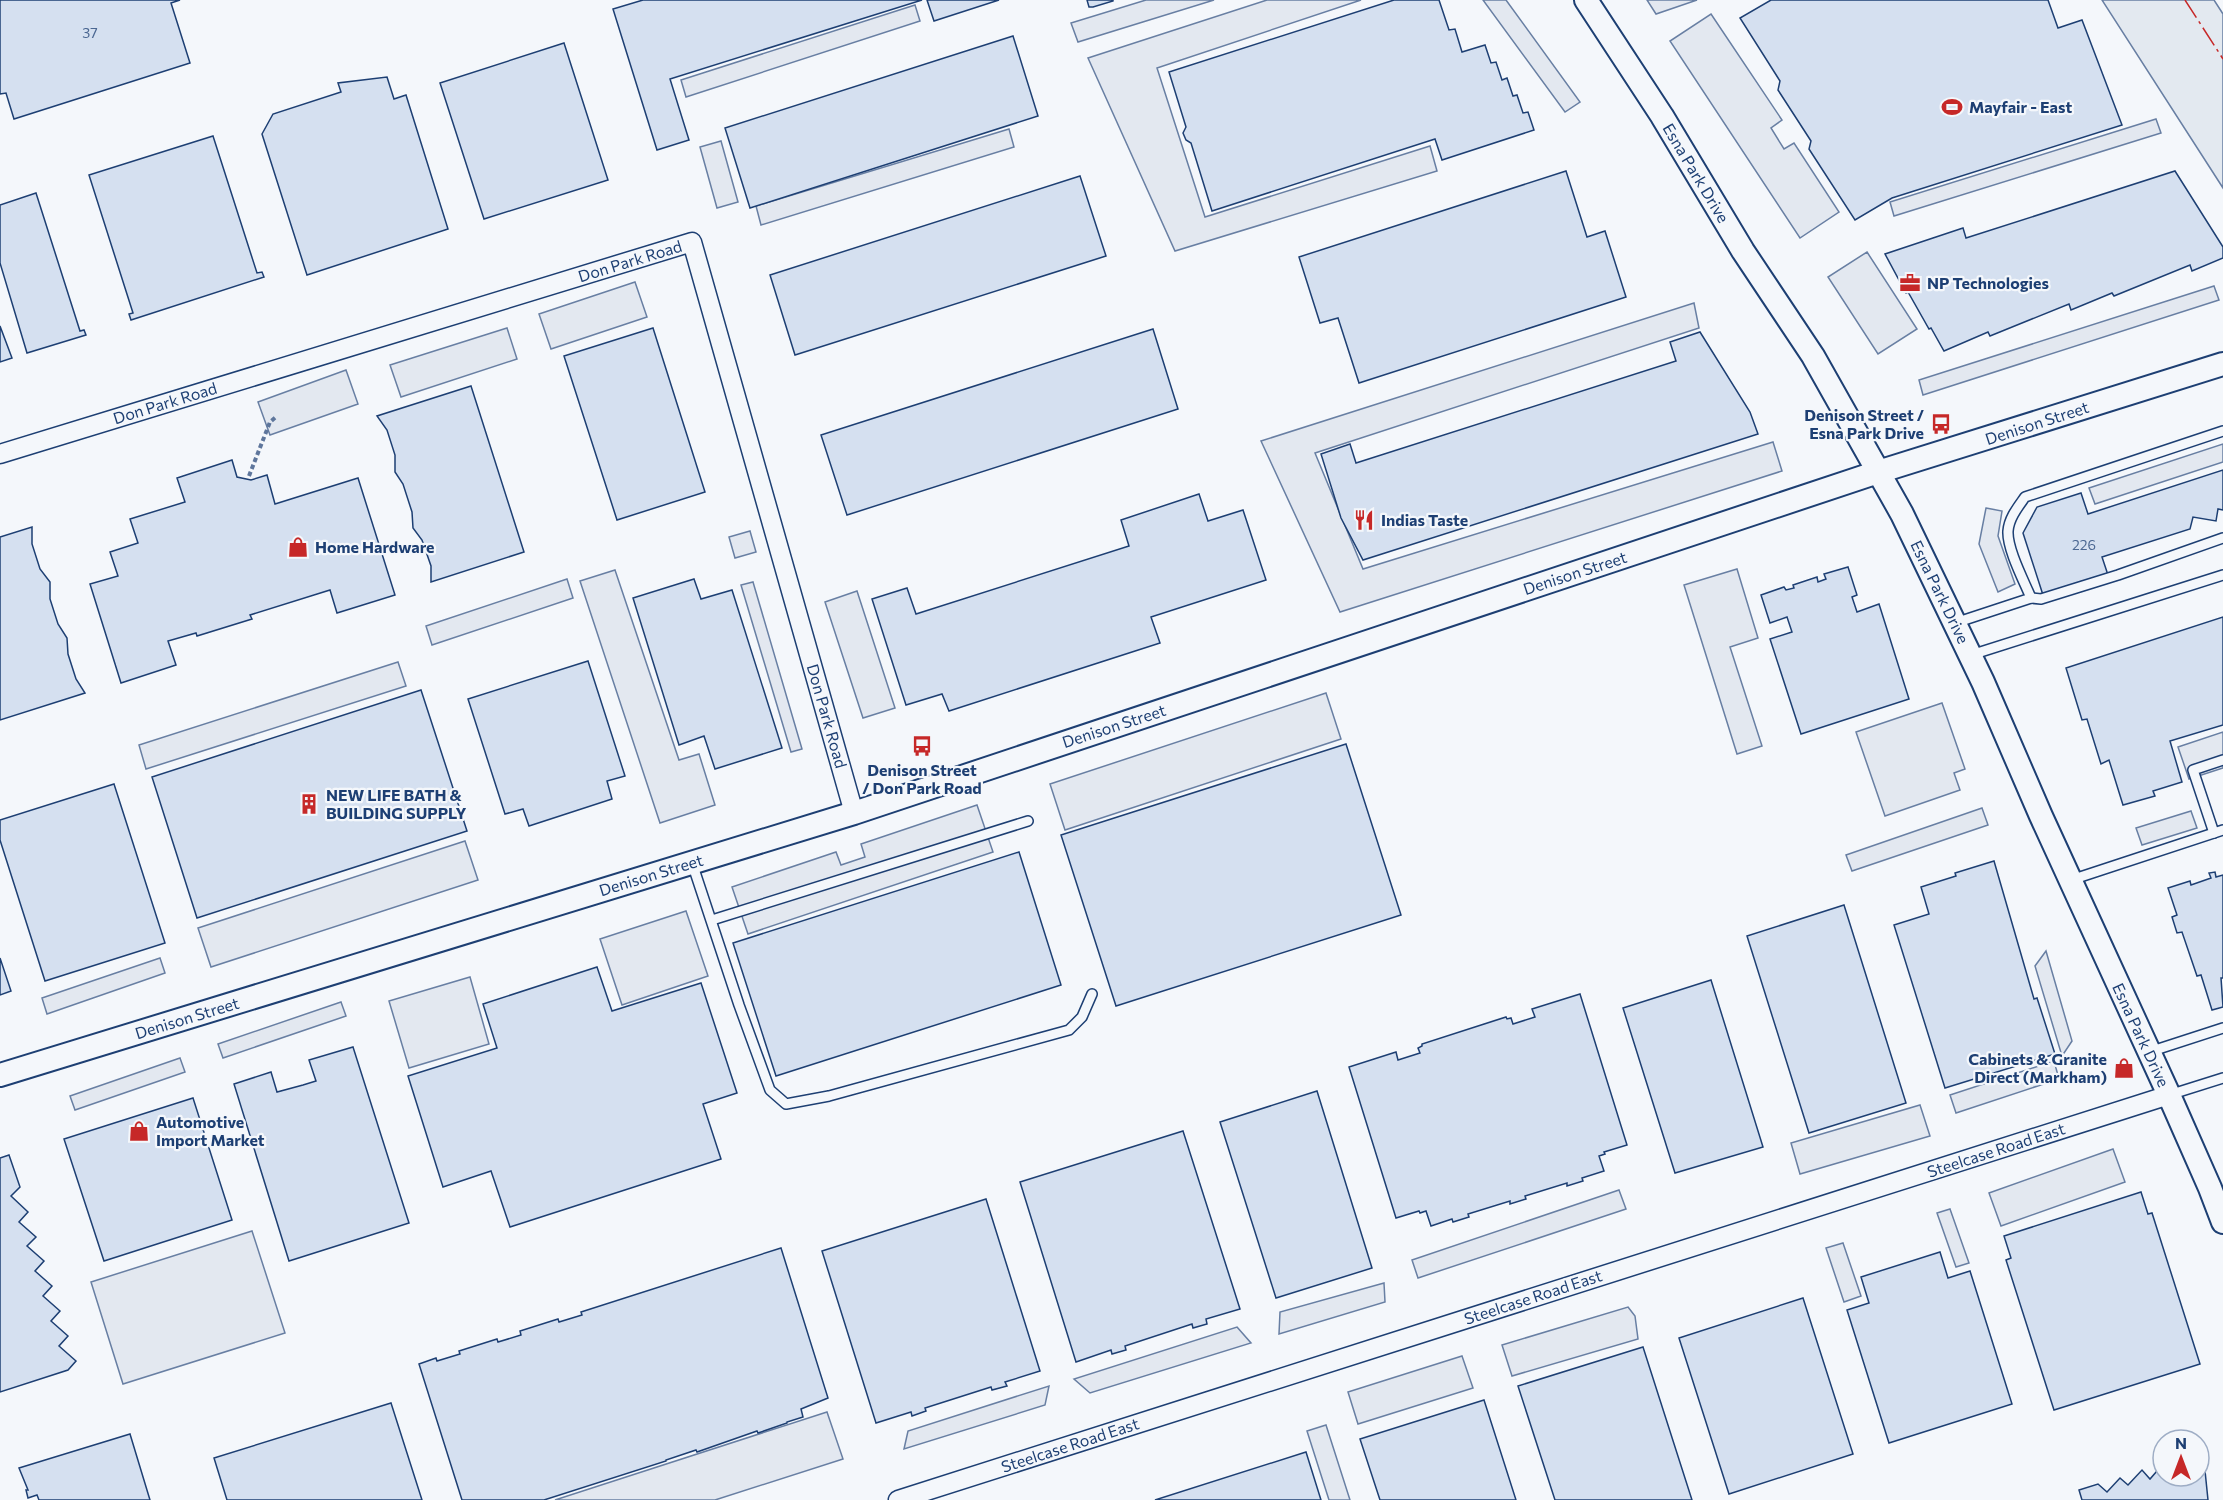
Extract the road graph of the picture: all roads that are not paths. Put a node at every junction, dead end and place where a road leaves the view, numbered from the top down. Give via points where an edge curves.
1 (1586, 0) edge
2 (2223, 364) edge
3 (2223, 431) edge
4 (0, 454) edge
5 (1878, 472) junction
6 (2223, 538) edge
7 (2223, 575) edge
8 (2031, 598) junction
9 (1955, 623) junction
10 (1970, 655) junction
11 (2223, 760) edge
12 (854, 813) junction
13 (1028, 821) dead end
14 (2218, 831) edge
15 (692, 863) junction
16 (2071, 880) junction
17 (712, 920) junction
18 (1092, 994) dead end
19 (2223, 1028) edge
20 (2149, 1052) junction
21 (0, 1075) edge
22 (2223, 1078) edge
23 (2169, 1095) junction
24 (2223, 1222) edge
25 (898, 1500) edge

1 - 5 street, Esna Park Drive via 1813,356
2 - 5 street, Denison Street
3 - 8 lane via 2025,497 2012,516 2008,531
4 - 12 street, Don Park Road via 692,242
5 - 9 street, Esna Park Drive
5 - 12 street, Denison Street
6 - 8 lane via 2118,575 2040,599
7 - 10 lane
8 - 9 lane
9 - 10 street, Esna Park Drive
10 - 16 street, Esna Park Drive
11 - 14 lane via 2193,770
12 - 15 street, Denison Street
13 - 17 lane
14 - 16 lane
15 - 17 lane
15 - 21 street, Denison Street
16 - 20 street, Esna Park Drive
17 - 18 lane via 770,1090 786,1104 829,1096 1069,1030 1082,1017
19 - 20 lane
20 - 23 street, Esna Park Drive
22 - 23 lane
23 - 24 street, Esna Park Drive
23 - 25 street, Steelcase Road East

